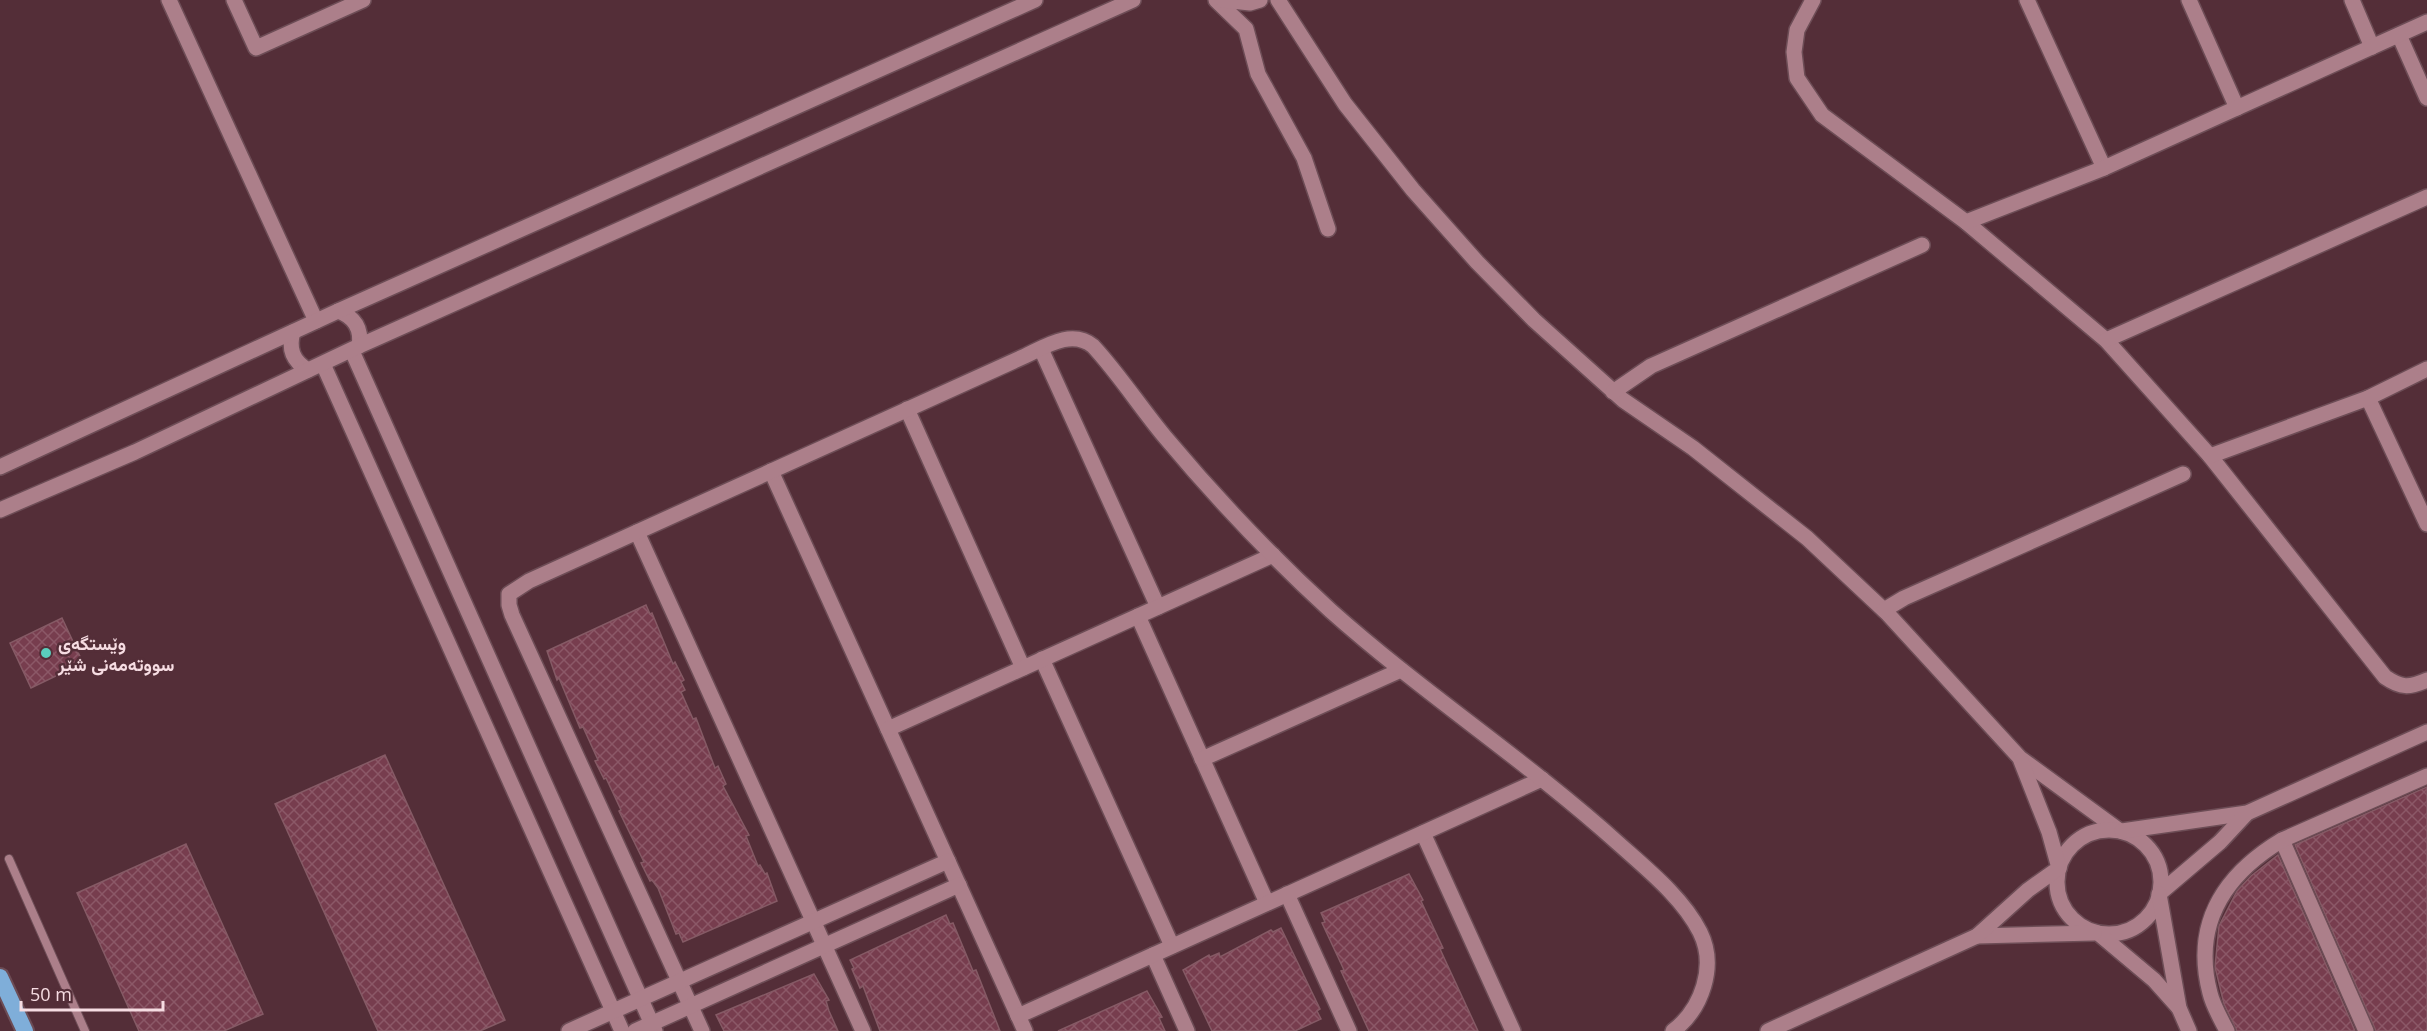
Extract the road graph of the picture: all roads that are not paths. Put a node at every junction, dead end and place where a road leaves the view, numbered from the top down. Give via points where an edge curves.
1 (168, 0) edge
2 (234, 0) edge
3 (363, 0) edge
4 (1035, 0) edge
5 (1132, 0) edge
6 (1216, 0) edge
7 (1223, 0) edge
8 (1260, 0) edge
9 (1278, 0) edge
10 (1813, 0) edge
11 (2027, 0) edge
12 (2189, 0) edge
13 (2352, 0) edge
14 (2427, 22) edge
15 (2399, 35) junction
16 (2372, 47) junction
17 (2427, 98) edge
18 (2237, 108) junction
19 (2104, 168) junction
20 (2427, 197) edge
21 (1966, 222) junction
22 (1328, 229) dead end
23 (1922, 245) dead end
24 (339, 311) junction
25 (316, 321) junction
26 (293, 332) junction
27 (2106, 340) junction
28 (356, 349) junction
29 (1041, 349) junction
30 (323, 364) junction
31 (2427, 369) edge
32 (308, 370) junction
33 (1613, 392) junction
34 (2368, 398) junction
35 (907, 409) junction
36 (2210, 456) junction
37 (0, 467) edge
38 (771, 471) junction
39 (2183, 474) dead end
40 (0, 510) edge
41 (2427, 524) edge
42 (637, 532) junction
43 (1273, 555) junction
44 (1158, 607) junction
45 (1884, 610) junction
46 (1138, 616) junction
47 (1042, 659) junction
48 (1023, 668) junction
49 (1401, 670) junction
50 (2427, 680) edge
51 (888, 729) junction
52 (2427, 732) edge
53 (2020, 758) junction
54 (1202, 759) junction
55 (2427, 776) edge
56 (1542, 779) junction
57 (2247, 813) junction
58 (2121, 831) junction
59 (1423, 833) junction
60 (2282, 840) junction
61 (9, 859) dead end
62 (948, 861) junction
63 (2059, 868) junction
64 (959, 885) junction
65 (2160, 893) junction
66 (1287, 894) junction
67 (1267, 903) junction
68 (813, 921) junction
69 (2097, 933) junction
70 (1977, 936) junction
71 (824, 945) junction
72 (1172, 946) junction
73 (1153, 955) junction
74 (0, 977) edge
75 (679, 981) junction
76 (642, 1000) junction
77 (690, 1005) junction
78 (2179, 1008) junction
79 (614, 1012) junction
80 (1018, 1016) junction
81 (654, 1027) edge
82 (25, 1031) edge
83 (85, 1031) edge
84 (569, 1031) edge
85 (622, 1031) edge
86 (635, 1031) edge
87 (702, 1031) edge
88 (863, 1031) edge
89 (1025, 1031) edge
90 (1187, 1031) edge
91 (1349, 1031) edge
92 (1513, 1031) edge
93 (1673, 1031) edge
94 (1768, 1031) edge
95 (2189, 1031) edge
96 (2227, 1031) edge
97 (2366, 1031) edge

1 - 25 street
2 - 3 street via 256,48
4 - 24 street
5 - 28 street
6 - 22 street via 1246,28 1258,74 1304,158
7 - 8 street
9 - 33 street via 1345,104 1413,190 1493,279
10 - 21 street via 1797,30 1794,52 1797,78 1810,98 1822,115
11 - 19 street
12 - 18 street
13 - 16 street
14 - 15 street
15 - 16 street
15 - 17 street
16 - 18 street
18 - 19 street
19 - 21 street
20 - 27 street
21 - 27 street
23 - 33 street via 1651,366
24 - 25 street
24 - 28 street via 356,324 360,339
25 - 26 street
26 - 32 street via 292,354
26 - 37 street
27 - 36 street
28 - 30 street
28 - 76 street
29 - 35 street
29 - 43 street via 1072,338 1093,346 1166,438
29 - 44 street
30 - 32 street
30 - 79 street
31 - 34 street
32 - 40 street via 135,452
33 - 45 street via 1750,491
34 - 36 street
34 - 41 street
35 - 38 street
35 - 48 street
36 - 50 street via 2385,677 2401,687
38 - 42 street
38 - 51 street
39 - 45 street via 1904,597
42 - 68 street
42 - 75 street via 519,585 508,598 512,615
43 - 44 street
43 - 49 street
44 - 46 street
45 - 53 street
46 - 47 street
46 - 54 street
47 - 48 street
47 - 72 street
48 - 51 street
49 - 54 street
49 - 56 street
51 - 62 street
52 - 57 street
53 - 58 street
53 - 63 street
54 - 67 street
55 - 60 street
56 - 59 street
56 - 93 street via 1643,865 1701,934 1707,963 1703,990 1691,1013
57 - 58 street
57 - 65 street
58 - 63 street via 2100,831 2082,837 2064,856
58 - 65 street via 2134,836 2153,854 2161,879
59 - 66 street
59 - 92 street
60 - 96 street via 2261,852 2231,879 2206,932 2210,994
60 - 97 street
61 - 83 lane
62 - 64 street
62 - 68 street
63 - 69 street via 2058,889 2064,908 2073,919
63 - 70 street
64 - 71 street
64 - 80 street
65 - 69 street via 2141,923 2120,933
65 - 78 street
66 - 67 street
66 - 91 street
67 - 72 street
68 - 71 street
68 - 75 street
69 - 70 street
69 - 78 street via 2141,968
70 - 94 street
71 - 77 street
71 - 88 street
72 - 73 street
73 - 80 street
73 - 90 street
74 - 82 highway
75 - 76 street
75 - 77 street
76 - 79 street
76 - 81 street
77 - 81 street
77 - 87 street
78 - 95 street
79 - 84 street
79 - 85 street
80 - 89 street
81 - 86 street

